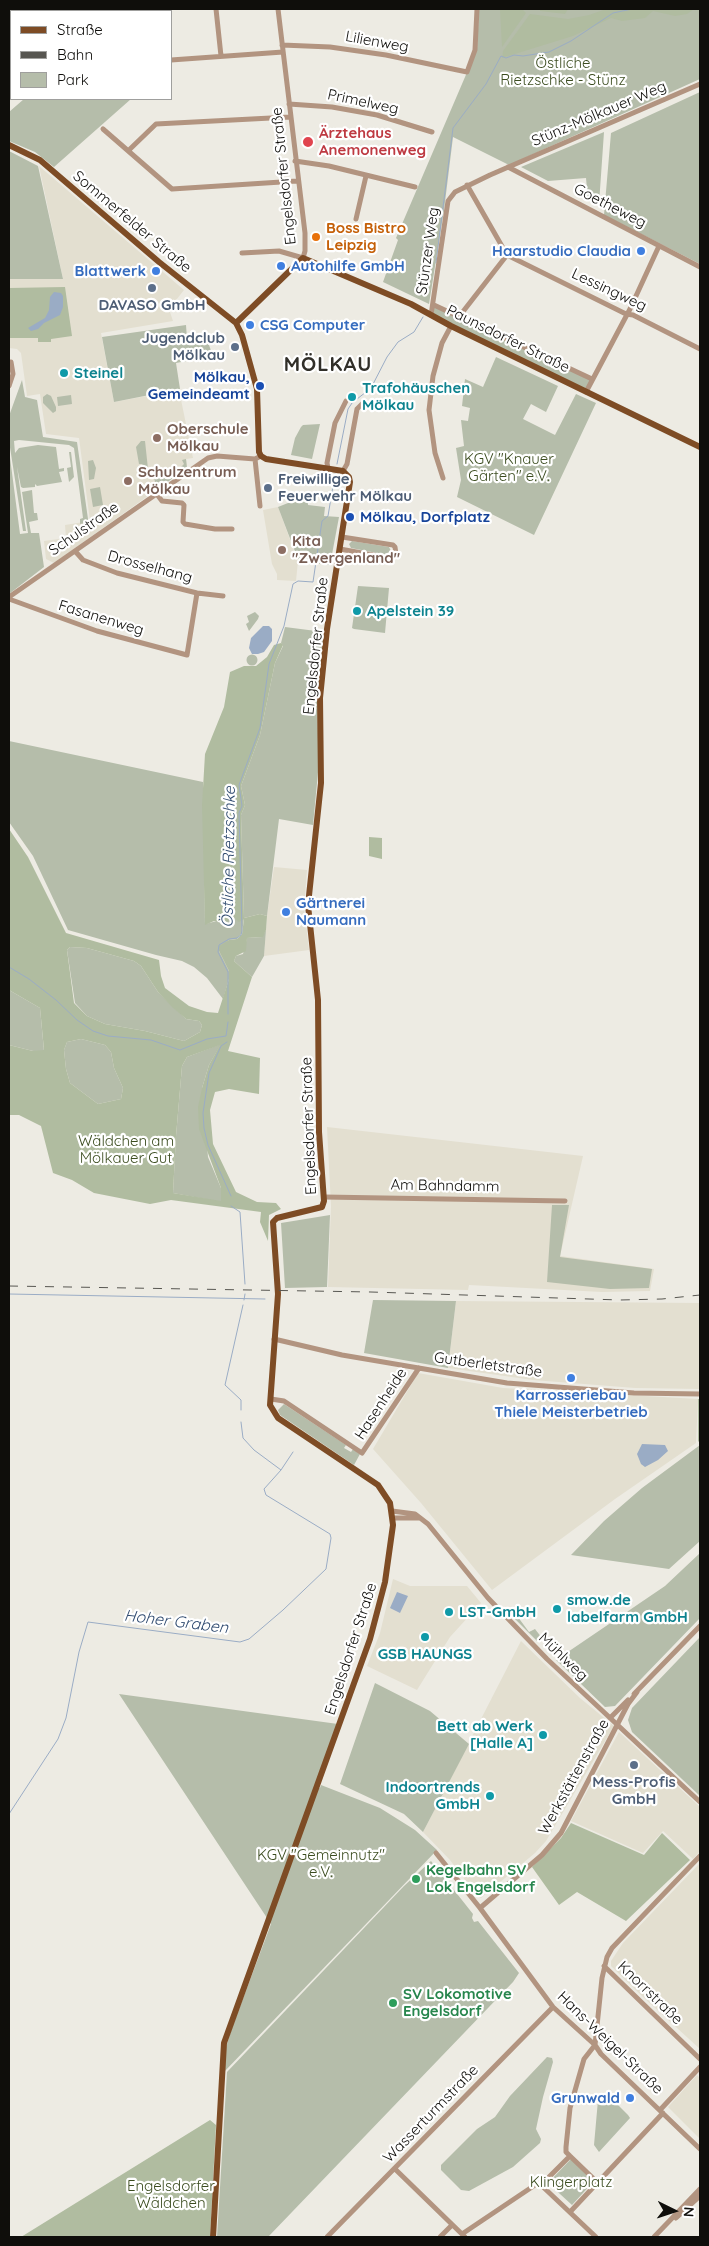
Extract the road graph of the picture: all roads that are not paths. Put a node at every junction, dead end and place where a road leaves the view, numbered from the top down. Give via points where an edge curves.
1 (216, 9) edge
2 (278, 9) edge
3 (473, 9) edge
4 (477, 9) edge
5 (282, 45) junction
6 (283, 52) junction
7 (221, 56) junction
8 (172, 60) edge
9 (700, 84) edge
10 (288, 104) junction
11 (290, 118) junction
12 (103, 129) dead end
13 (432, 132) dead end
14 (9, 145) edge
15 (129, 150) junction
16 (295, 161) junction
17 (508, 167) junction
18 (366, 176) junction
19 (297, 181) junction
20 (467, 185) junction
21 (415, 187) dead end
22 (356, 219) dead end
23 (659, 246) junction
24 (242, 253) dead end
25 (507, 255) junction
26 (303, 258) junction
27 (700, 267) edge
28 (434, 305) junction
29 (626, 314) junction
30 (431, 315) junction
31 (458, 318) junction
32 (236, 323) junction
33 (451, 326) junction
34 (700, 350) edge
35 (11, 362) dead end
36 (592, 379) junction
37 (9, 386) edge
38 (586, 392) junction
39 (346, 401) dead end
40 (365, 401) dead end
41 (700, 448) edge
42 (258, 457) junction
43 (336, 470) junction
44 (443, 478) dead end
45 (156, 494) junction
46 (260, 506) dead end
47 (232, 529) dead end
48 (342, 538) junction
49 (340, 549) junction
50 (75, 550) junction
51 (197, 593) junction
52 (223, 596) dead end
53 (9, 598) edge
54 (324, 1197) junction
55 (565, 1201) dead end
56 (274, 1339) junction
57 (419, 1368) junction
58 (700, 1394) edge
59 (271, 1399) junction
60 (393, 1514) junction
61 (700, 1626) edge
62 (637, 1692) junction
63 (610, 1718) junction
64 (618, 1725) junction
65 (700, 1802) edge
66 (436, 1853) dead end
67 (700, 1856) edge
68 (480, 1908) junction
69 (604, 1966) junction
70 (553, 2007) junction
71 (595, 2045) junction
72 (700, 2058) edge
73 (700, 2067) edge
74 (662, 2111) junction
75 (700, 2150) edge
76 (570, 2156) junction
77 (395, 2169) junction
78 (597, 2182) junction
79 (541, 2185) junction
80 (700, 2189) edge
81 (700, 2196) edge
82 (570, 2212) junction
83 (667, 2224) junction
84 (452, 2225) junction
85 (463, 2236) edge
86 (213, 2237) edge
87 (328, 2237) edge
88 (440, 2237) edge
89 (596, 2237) edge
90 (654, 2237) edge

1 - 7 street
2 - 5 street, Engelsdorfer Straße
3 - 4 street
4 - 5 street, Lilienweg via 475,50 467,72 359,51
5 - 6 street, Engelsdorfer Straße
6 - 7 street
6 - 10 street, Engelsdorfer Straße
7 - 8 street
9 - 17 street, Stünz-Mölkauer Weg
10 - 11 street, Engelsdorfer Straße
10 - 13 street, Primelweg via 377,115
11 - 15 street via 156,124
11 - 16 street, Engelsdorfer Straße
12 - 15 street
14 - 32 main road, Sommerfelder Straße via 40,160
15 - 19 street via 172,189
16 - 18 street
16 - 19 street, Engelsdorfer Straße
17 - 20 street, Stünzer Weg
17 - 23 street, Goetheweg
18 - 21 street
18 - 22 street
19 - 26 street, Engelsdorfer Straße via 306,240
20 - 25 street
20 - 28 street, Stünzer Weg via 448,201
23 - 27 street, Goetheweg
23 - 29 street
24 - 26 street via 279,251
25 - 29 street, Lessingweg
25 - 31 street
26 - 30 main road, Paunsdorfer Straße
26 - 32 main road, Engelsdorfer Straße
28 - 30 street, Stünzer Weg
28 - 31 street, Paunsdorfer Straße
29 - 34 street, Lessingweg
29 - 36 street
30 - 33 main road, Paunsdorfer Straße
31 - 36 street, Paunsdorfer Straße
32 - 42 main road via 257,389
33 - 38 main road, Paunsdorfer Straße
33 - 44 street via 432,376 430,402 432,439
35 - 37 street via 13,374
36 - 38 street
38 - 41 main road, Paunsdorfer Straße
39 - 43 street via 335,423 327,463
40 - 43 street via 357,409 347,464
42 - 43 main road
42 - 45 street, Schulstraße via 208,458
42 - 46 street
43 - 48 main road, Engelsdorfer Straße via 349,477 350,482
45 - 47 street via 162,501 184,505 185,524
45 - 50 street, Schulstraße
48 - 49 main road, Engelsdorfer Straße
48 - 49 street via 393,545 396,554 389,558
49 - 54 main road, Engelsdorfer Straße via 320,698 321,784 308,905 318,1000
50 - 51 street, Drosselhang via 83,560 102,568
50 - 53 street, Schulstraße
51 - 52 street, Drosselhang
51 - 53 street, Fasanenweg via 187,655 97,631
54 - 55 street, Am Bahndamm
54 - 56 main road, Engelsdorfer Straße via 322,1208 277,1218 273,1222 278,1294
56 - 57 street, Gutberletstraße via 326,1352
56 - 59 main road, Engelsdorfer Straße
57 - 58 street, Gutberletstraße via 530,1385
57 - 59 street, Hasenheide via 362,1453 284,1401
59 - 60 main road, Engelsdorfer Straße via 270,1406 278,1418 385,1492
60 - 63 street, Mühlweg via 420,1518 428,1524 498,1609
60 - 86 main road, Engelsdorfer Straße via 386,1582 370,1639 224,2043
61 - 62 street, Werkstättenstraße
62 - 63 street, Werkstättenstraße
62 - 64 street, Werkstättenstraße
63 - 64 street, Mühlweg
64 - 65 street, Mühlweg
64 - 68 street, Werkstättenstraße via 561,1833 542,1854
66 - 68 street, Hans-Weigel-Straße
67 - 69 street via 612,1948
68 - 70 street, Hans-Weigel-Straße
69 - 71 street
69 - 72 street, Knorrstraße
70 - 71 street, Hans-Weigel-Straße
70 - 77 street, Wasserturmstraße
71 - 74 street, Hans-Weigel-Straße
71 - 76 street via 584,2059 570,2108 566,2147
73 - 74 street
74 - 75 street, Hans-Weigel-Straße
74 - 78 street
76 - 78 street
76 - 79 street
77 - 84 street
77 - 87 street, Wasserturmstraße
78 - 82 street
79 - 82 street
79 - 85 street via 535,2185
80 - 83 street
81 - 83 street
82 - 89 street
83 - 90 street
84 - 85 street
84 - 88 street

